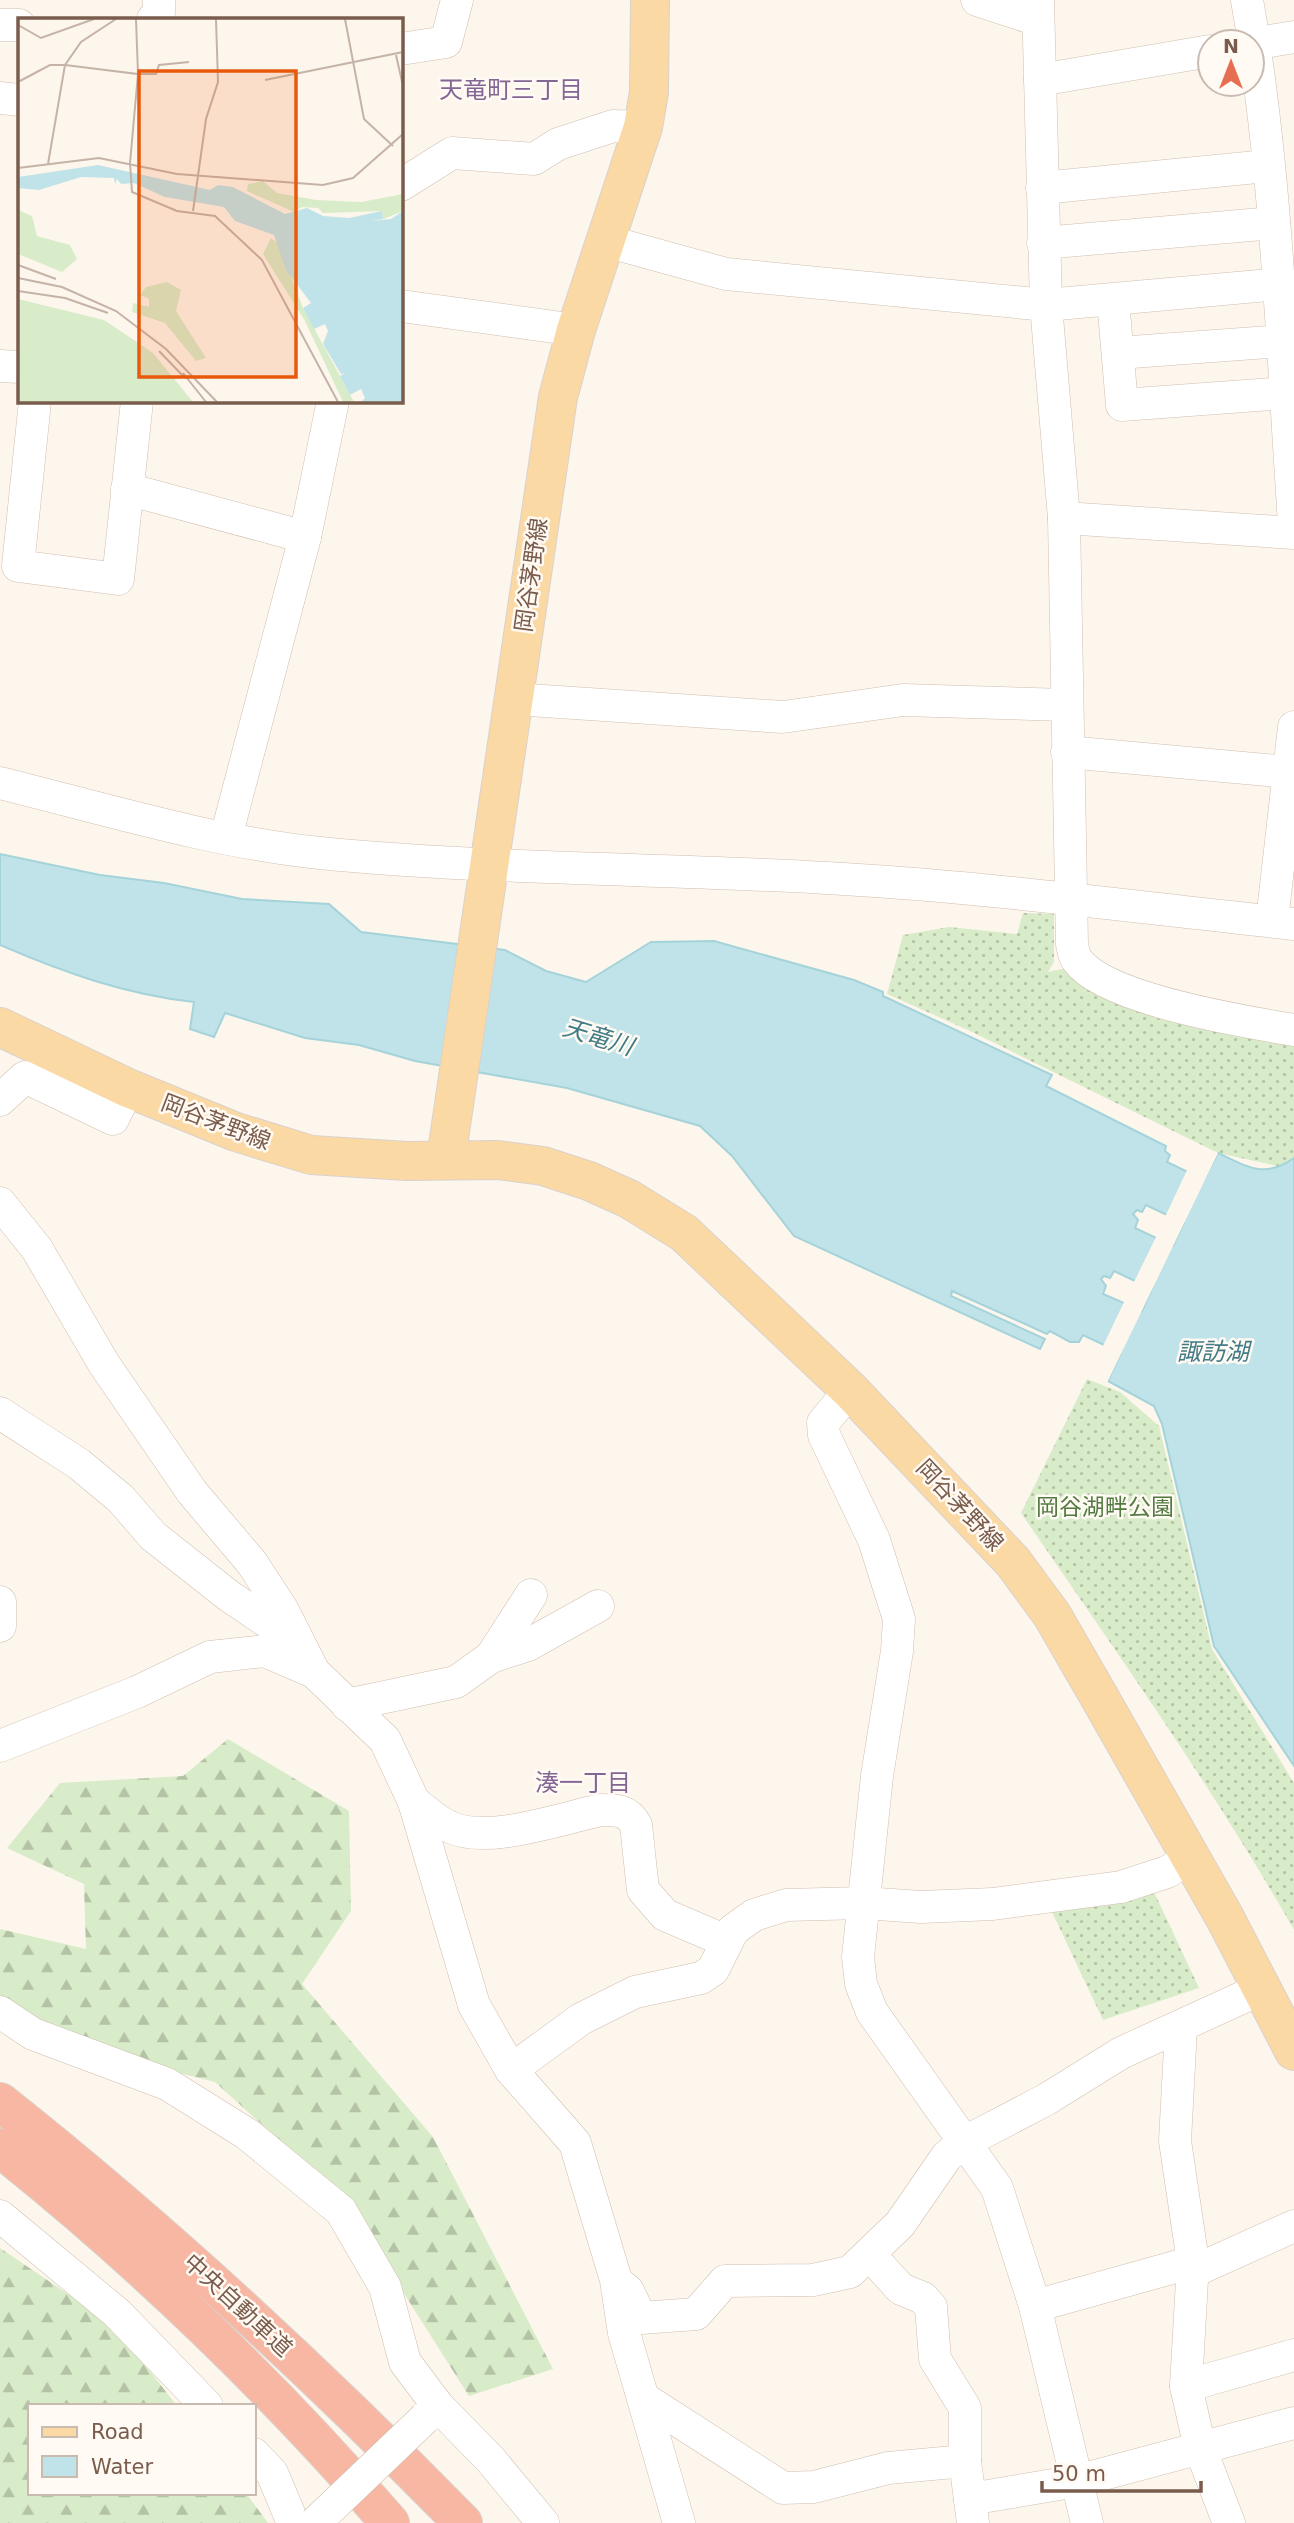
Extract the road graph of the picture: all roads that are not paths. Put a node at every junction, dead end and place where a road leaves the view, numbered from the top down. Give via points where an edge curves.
1 (159, 0) edge
2 (457, 0) edge
3 (650, 0) edge
4 (977, 0) edge
5 (1247, 0) edge
6 (1038, 10) edge
7 (154, 18) edge
8 (0, 25) edge
9 (18, 25) edge
10 (1251, 28) edge
11 (1294, 37) edge
12 (1266, 42) edge
13 (402, 49) edge
14 (1196, 53) edge
15 (1040, 80) junction
16 (1260, 98) edge
17 (0, 99) edge
18 (18, 100) edge
19 (643, 127) junction
20 (1268, 166) junction
21 (402, 184) edge
22 (1042, 188) junction
23 (1273, 223) junction
24 (606, 241) junction
25 (1043, 243) junction
26 (1280, 284) junction
27 (1113, 300) junction
28 (1046, 305) junction
29 (402, 306) edge
30 (576, 330) junction
31 (1283, 341) junction
32 (1118, 353) junction
33 (0, 366) edge
34 (18, 366) edge
35 (1285, 393) junction
36 (35, 402) edge
37 (136, 402) edge
38 (324, 403) edge
39 (127, 489) junction
40 (1064, 518) junction
41 (1294, 523) edge
42 (1294, 533) edge
43 (304, 537) junction
44 (9, 561) edge
45 (514, 698) junction
46 (1066, 705) junction
47 (1294, 727) edge
48 (1067, 752) junction
49 (1289, 772) junction
50 (0, 783) edge
51 (226, 836) junction
52 (487, 876) junction
53 (1073, 900) junction
54 (1283, 923) edge
55 (0, 1027) edge
56 (1294, 1030) edge
57 (128, 1088) junction
58 (0, 1100) edge
59 (447, 1145) junction
60 (0, 1203) edge
61 (850, 1390) junction
62 (0, 1413) edge
63 (531, 1595) dead end
64 (0, 1602) edge
65 (598, 1606) dead end
66 (0, 1626) edge
67 (300, 1644) junction
68 (491, 1657) junction
69 (314, 1672) junction
70 (347, 1705) junction
71 (0, 1746) edge
72 (414, 1802) junction
73 (1190, 1858) junction
74 (863, 1903) junction
75 (726, 1941) junction
76 (1262, 1989) junction
77 (0, 2012) edge
78 (1181, 2028) junction
79 (1294, 2051) edge
80 (511, 2070) junction
81 (0, 2079) edge
82 (0, 2102) edge
83 (965, 2142) junction
84 (0, 2148) edge
85 (0, 2168) edge
86 (0, 2217) edge
87 (1294, 2225) edge
88 (870, 2255) junction
89 (1192, 2267) junction
90 (616, 2280) junction
91 (1035, 2306) junction
92 (1294, 2355) edge
93 (1186, 2386) junction
94 (646, 2400) junction
95 (205, 2404) edge
96 (432, 2412) junction
97 (360, 2418) junction
98 (1294, 2423) edge
99 (1200, 2448) junction
100 (256, 2456) edge
101 (965, 2461) junction
102 (1077, 2481) junction
103 (971, 2511) edge
104 (293, 2523) edge
105 (315, 2523) edge
106 (375, 2523) edge
107 (390, 2523) edge
108 (463, 2523) edge
109 (543, 2523) edge
110 (679, 2523) edge
111 (1087, 2523) edge
112 (1229, 2523) edge

1 - 7 street
2 - 13 street via 446,42
3 - 19 main road, 岡谷茅野線 via 649,92
4 - 6 street
5 - 10 street
6 - 15 street
8 - 9 street
11 - 12 street
14 - 15 street
15 - 22 street
16 - 20 street
17 - 18 street
19 - 21 street via 613,126 558,145 534,159 452,153
19 - 24 main road, 岡谷茅野線
20 - 22 street
20 - 23 street
22 - 25 street
23 - 25 street
23 - 26 street
24 - 28 street via 726,274
24 - 30 main road, 岡谷茅野線
25 - 28 street
26 - 27 street
26 - 31 street
27 - 28 street
27 - 32 street
28 - 40 street
29 - 30 street
30 - 45 main road, 岡谷茅野線 via 558,397
31 - 32 street
31 - 35 street
32 - 35 street via 1122,405
33 - 34 street
35 - 41 street
36 - 44 street
37 - 39 street
38 - 43 street
39 - 43 street
39 - 44 street via 118,579
40 - 42 street
40 - 46 street
43 - 51 street
45 - 46 street via 783,717 903,700
45 - 52 main road, 岡谷茅野線
46 - 48 street
47 - 49 street
48 - 49 street
48 - 53 street
49 - 54 street
50 - 51 street
51 - 52 street
52 - 53 street via 845,879
52 - 59 main road, 岡谷茅野線
53 - 54 street
53 - 56 street via 1075,958 1089,971 1183,1008
55 - 57 main road, 岡谷茅野線
57 - 58 street via 113,1119 25,1077
57 - 59 main road, 岡谷茅野線 via 236,1132 310,1155 407,1161
59 - 61 main road, 岡谷茅野線 via 498,1160 543,1166 629,1199 684,1233
60 - 67 street via 37,1249 104,1364 192,1492 252,1563
61 - 73 main road, 岡谷茅野線 via 1013,1562 1052,1615
61 - 74 street via 823,1423 824,1435 874,1540 899,1619
62 - 67 street via 79,1464 121,1499 153,1536
63 - 68 street
64 - 66 street
65 - 68 street via 528,1645
67 - 69 street
68 - 70 street via 456,1682
69 - 70 street
69 - 71 street via 265,1651 210,1657 137,1692
70 - 72 street via 385,1740
72 - 75 street via 450,1827 468,1833 495,1832 601,1810 631,1815 643,1890 665,1915
72 - 80 street via 474,2005
73 - 74 street via 1167,1872 1121,1886 993,1904 921,1907
73 - 76 main road, 岡谷茅野線
74 - 75 street via 786,1905 754,1915
74 - 83 street via 858,1957 861,1984 872,2012
75 - 80 street via 713,1970 701,1978 658,1985 625,1997 581,2019
76 - 78 street
76 - 79 main road, 岡谷茅野線
77 - 96 street via 33,2034 167,2084 247,2134 341,2211 385,2287 405,2362
78 - 83 street via 1121,2053
78 - 89 street via 1175,2141
80 - 90 street via 575,2143
81 - 97 highway via 141,2193 229,2272 294,2339
82 - 97 highway, 中央自動車道 via 156,2230
83 - 88 street via 947,2156 900,2224
83 - 91 street via 997,2188
84 - 107 highway, 中央自動車道 via 199,2318
85 - 106 highway via 193,2333
86 - 95 street via 117,2313
87 - 89 street
88 - 90 street via 838,2276 725,2281 696,2314 641,2318 628,2291
88 - 101 street via 901,2289 923,2298 931,2307 935,2359 965,2409
89 - 91 street
89 - 93 street
90 - 94 street via 624,2333
91 - 102 street
92 - 93 street
93 - 99 street
94 - 101 street via 783,2488 814,2487 888,2468
94 - 110 street
96 - 105 street, bridge
96 - 109 street via 490,2459
97 - 108 highway, 中央自動車道
98 - 99 street
99 - 102 street
99 - 112 street
100 - 104 street via 272,2473
101 - 103 street
102 - 103 street
102 - 111 street

